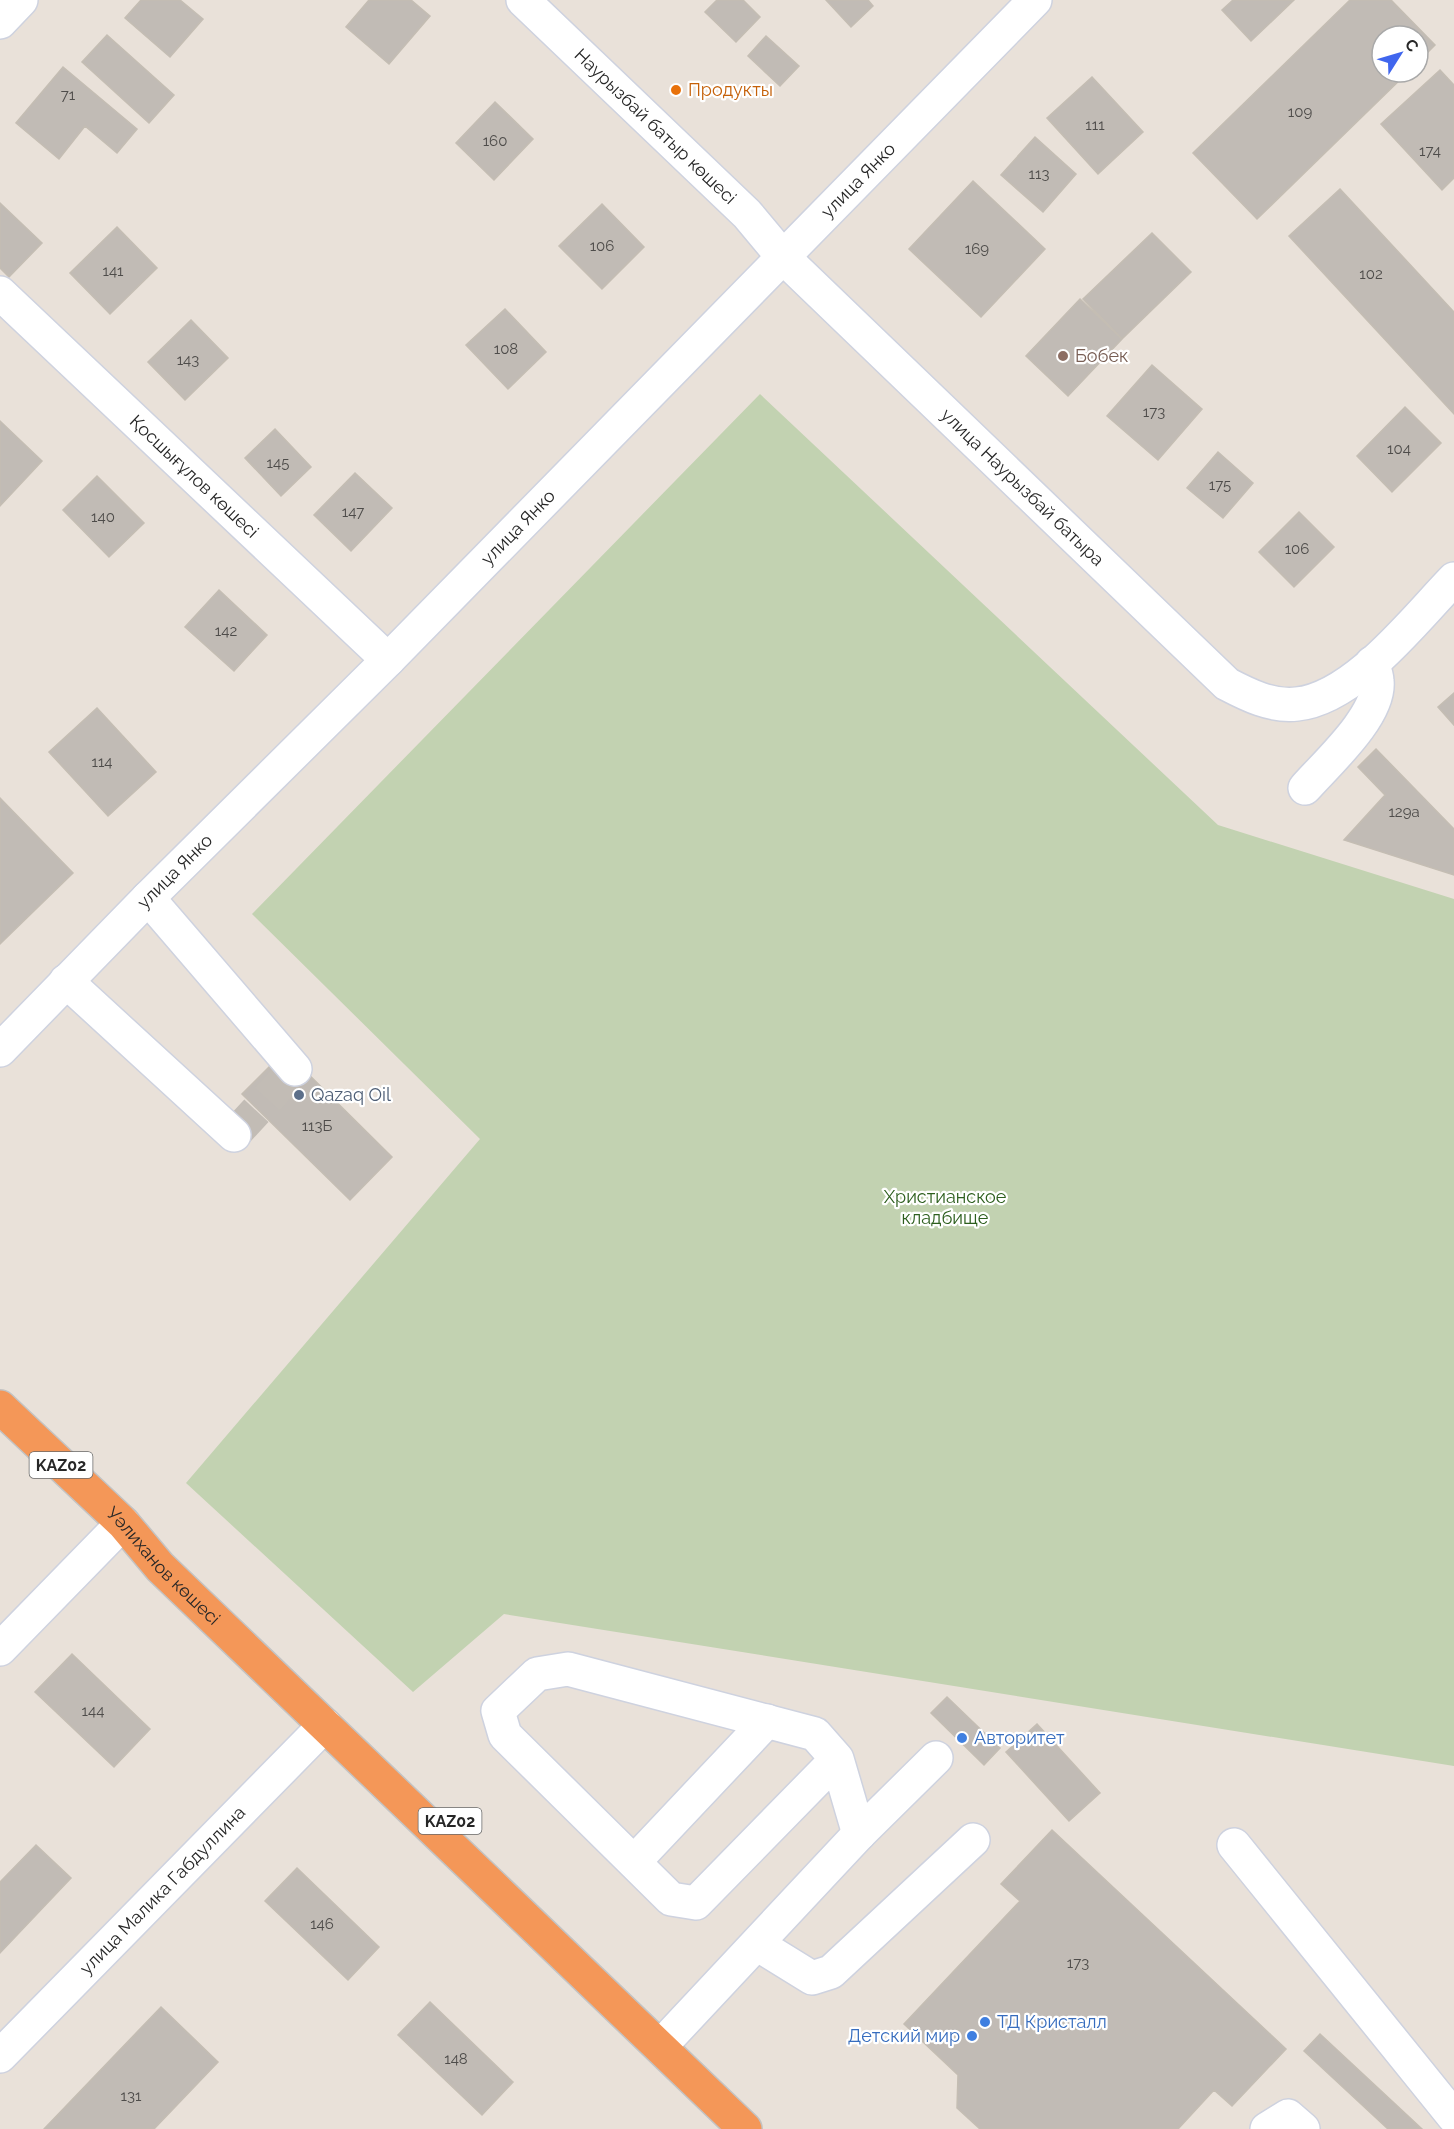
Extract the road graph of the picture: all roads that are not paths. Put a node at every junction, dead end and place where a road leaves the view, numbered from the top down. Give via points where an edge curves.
1 (21, 0) edge
2 (523, 0) edge
3 (1035, 0) edge
4 (0, 22) edge
5 (783, 257) junction
6 (0, 293) edge
7 (1454, 579) edge
8 (388, 660) junction
9 (1372, 663) junction
10 (1305, 788) dead end
11 (148, 898) junction
12 (66, 981) junction
13 (0, 1050) edge
14 (296, 1070) dead end
15 (234, 1135) dead end
16 (0, 1407) edge
17 (123, 1524) junction
18 (0, 1649) edge
19 (767, 1721) junction
20 (325, 1725) junction
21 (936, 1758) dead end
22 (837, 1759) junction
23 (858, 1834) junction
24 (973, 1840) dead end
25 (1234, 1845) dead end
26 (634, 1862) junction
27 (757, 1944) junction
28 (671, 2035) junction
29 (0, 2056) edge
30 (1454, 2117) edge
31 (745, 2129) edge
32 (769, 2129) edge
33 (1267, 2129) edge
34 (1303, 2129) edge

1 - 4 street
2 - 5 street, Наурызбай батыр көшесі via 747,214
3 - 5 street, улица Янко
5 - 8 street, улица Янко
5 - 9 street, улица Наурызбай батыра via 1227,684 1250,696 1297,704 1342,687
6 - 8 street, Қосшығұлов көшесі
7 - 9 street, улица Наурызбай батыра
8 - 11 street, улица Янко
9 - 10 street via 1377,682 1371,709
11 - 12 street, улица Янко
11 - 14 street
12 - 13 street, улица Янко
12 - 15 street
16 - 17 highway, Уәлиханов көшесі / KАZ02
17 - 18 street
17 - 20 highway, Уәлиханов көшесі / KАZ02 via 160,1567
17 - 28 highway, KАZ02 via 175,1557
19 - 22 street via 815,1734
19 - 26 street
19 - 26 street via 568,1669 537,1674 498,1711 505,1735
20 - 29 street, улица Малика Габдуллина
20 - 31 highway, KАZ02
21 - 23 street
22 - 23 street
22 - 26 street via 696,1903 671,1899
23 - 27 street
24 - 27 street via 831,1972 812,1978
25 - 30 street
27 - 28 street
28 - 32 highway, KАZ02
33 - 34 street via 1288,2116

